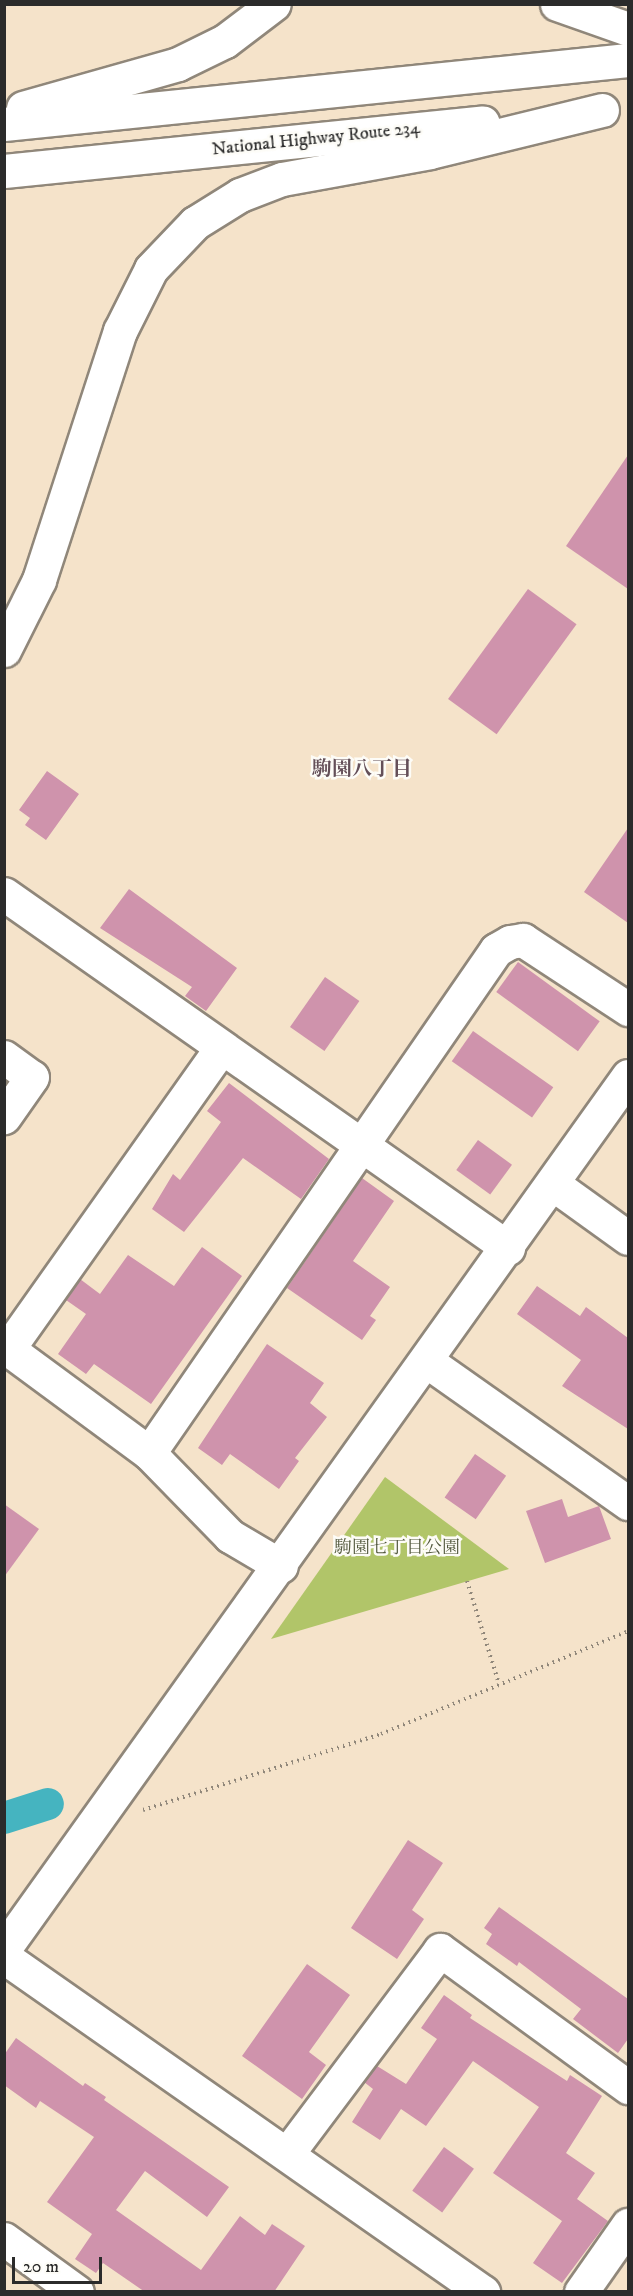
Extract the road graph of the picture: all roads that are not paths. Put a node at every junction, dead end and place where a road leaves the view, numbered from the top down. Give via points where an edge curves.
1 (274, 4) edge
2 (556, 4) edge
3 (628, 29) edge
4 (628, 60) edge
5 (615, 108) edge
6 (4, 115) edge
7 (4, 124) edge
8 (4, 171) edge
9 (4, 650) edge
10 (4, 894) edge
11 (628, 1008) edge
12 (221, 1048) junction
13 (4, 1057) edge
14 (628, 1076) edge
15 (4, 1117) edge
16 (360, 1148) junction
17 (553, 1184) junction
18 (628, 1238) edge
19 (507, 1248) junction
20 (428, 1362) junction
21 (148, 1453) junction
22 (628, 1503) edge
23 (281, 1566) junction
24 (4, 1949) edge
25 (4, 1957) edge
26 (628, 2087) edge
27 (288, 2154) junction
28 (628, 2225) edge
29 (4, 2239) edge
30 (77, 2292) edge
31 (483, 2292) edge
32 (581, 2292) edge

1 - 6 main road via 225,41 178,64 71,92
2 - 3 main road
4 - 7 main road
5 - 8 main road, National Highway Route 234
5 - 9 main road via 430,152 282,178 240,195 195,223 152,268 120,331 39,580
10 - 12 main road
11 - 16 main road via 523,940 510,942 496,950
12 - 16 main road
12 - 21 main road via 9,1349
13 - 15 main road via 32,1077
14 - 17 main road
16 - 19 main road
16 - 21 main road
17 - 18 main road
17 - 19 main road
19 - 20 main road
20 - 22 main road
20 - 23 main road
21 - 23 main road via 230,1536
23 - 24 main road
25 - 27 main road
26 - 27 main road via 440,1950
27 - 31 main road
28 - 32 main road
29 - 30 main road

